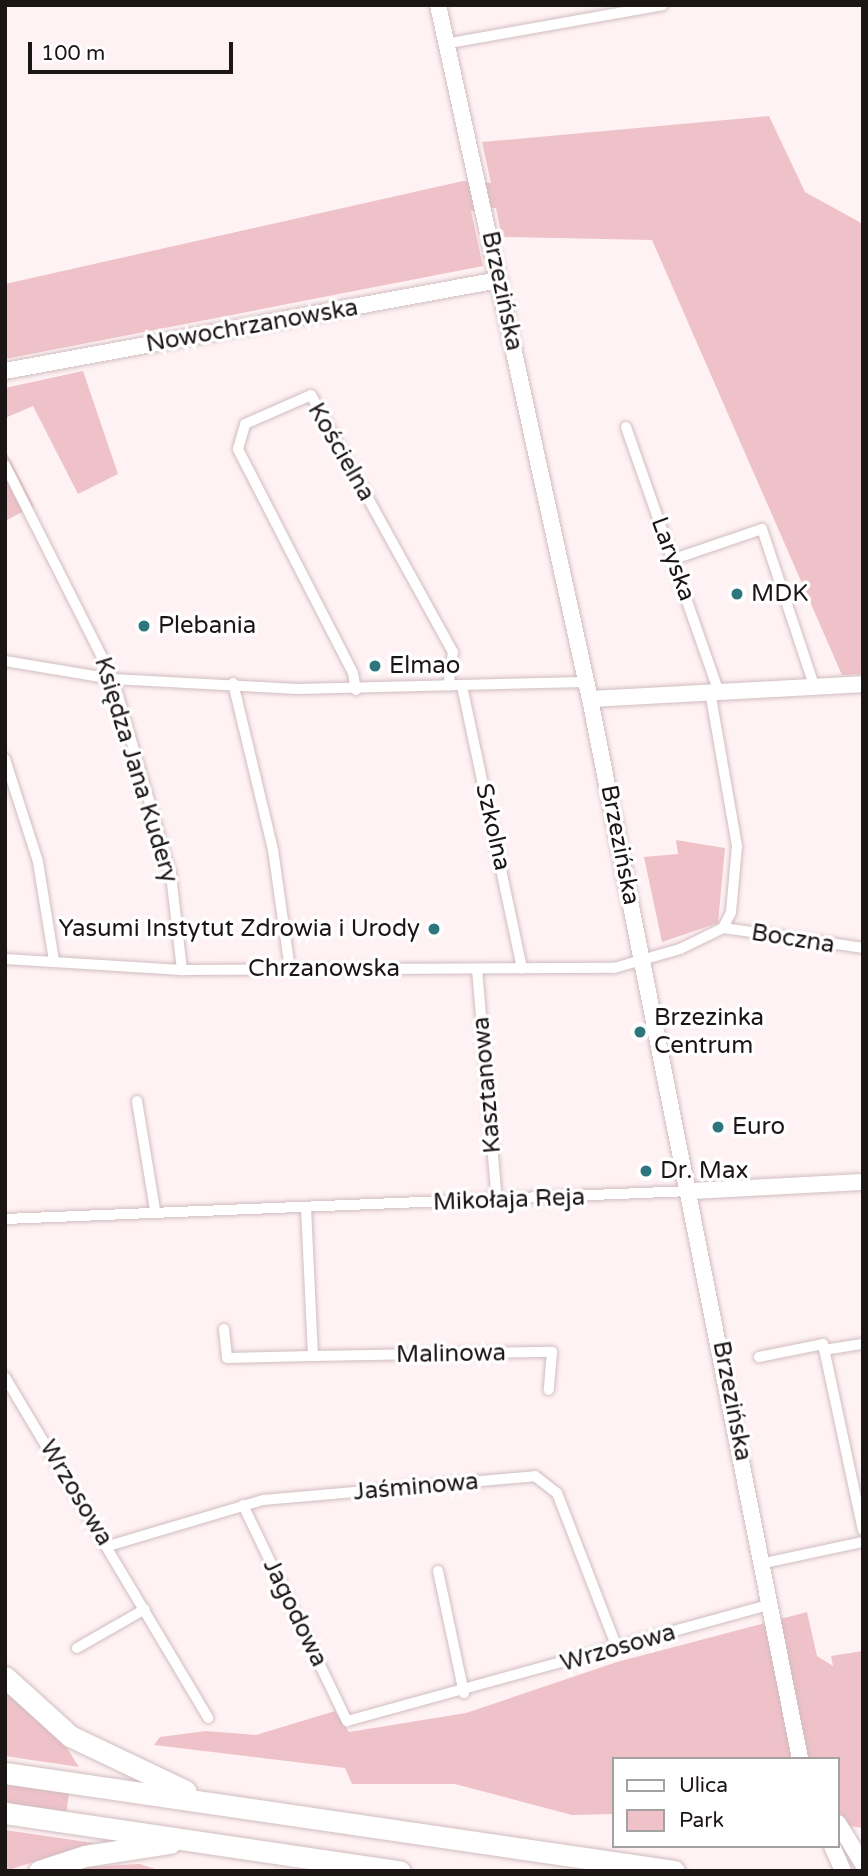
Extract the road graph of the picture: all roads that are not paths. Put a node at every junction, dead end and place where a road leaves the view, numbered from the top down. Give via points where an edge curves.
1 (438, 5) edge
2 (663, 5) edge
3 (450, 44) junction
4 (499, 281) junction
5 (5, 371) edge
6 (626, 427) dead end
7 (5, 466) edge
8 (674, 559) junction
9 (5, 661) edge
10 (113, 679) junction
11 (586, 682) junction
12 (233, 683) junction
13 (863, 684) edge
14 (448, 686) junction
15 (462, 686) junction
16 (815, 688) junction
17 (356, 690) junction
18 (714, 692) junction
19 (590, 699) junction
20 (5, 759) edge
21 (723, 928) junction
22 (863, 948) edge
23 (5, 960) edge
24 (54, 961) junction
25 (643, 961) junction
26 (477, 969) junction
27 (522, 969) junction
28 (182, 970) junction
29 (290, 970) junction
30 (137, 1101) dead end
31 (863, 1182) edge
32 (691, 1191) junction
33 (497, 1200) junction
34 (306, 1207) junction
35 (155, 1210) junction
36 (5, 1219) edge
37 (224, 1329) dead end
38 (863, 1344) edge
39 (824, 1347) junction
40 (313, 1356) junction
41 (759, 1357) dead end
42 (5, 1377) edge
43 (549, 1390) dead end
44 (243, 1505) junction
45 (863, 1530) edge
46 (863, 1542) edge
47 (108, 1546) junction
48 (764, 1563) junction
49 (438, 1571) dead end
50 (772, 1604) junction
51 (145, 1609) junction
52 (77, 1648) dead end
53 (617, 1648) junction
54 (5, 1678) edge
55 (464, 1693) junction
56 (208, 1718) dead end
57 (347, 1721) joint
58 (799, 1733) junction
59 (800, 1757) edge
60 (808, 1757) edge
61 (5, 1773) edge
62 (214, 1803) junction
63 (5, 1813) edge
64 (840, 1826) edge
65 (191, 1840) junction
66 (833, 1848) edge
67 (863, 1864) edge
68 (38, 1871) edge
69 (400, 1871) edge
70 (674, 1871) edge
71 (843, 1871) edge

1 - 3 main road, Brzezińska
2 - 3 street
3 - 4 main road, Brzezińska
4 - 5 main road, Nowochrzanowska
4 - 11 main road, Brzezińska
6 - 8 street, Laryska
7 - 10 street, Księdza Jana Kudery
8 - 16 street via 762,529
8 - 18 street, Laryska
9 - 10 street
10 - 12 street
10 - 28 street, Księdza Jana Kudery via 172,875
11 - 15 street
11 - 19 main road, Brzezińska
12 - 17 street
12 - 29 street via 273,850
13 - 16 main road
14 - 15 street
14 - 17 street
14 - 17 street, Kościelna via 453,652 311,395 245,424 238,449 353,673
15 - 27 street, Szkolna
16 - 18 main road
18 - 19 main road
18 - 21 street, Laryska via 737,846 731,912
19 - 25 main road, Brzezińska
20 - 24 street via 38,862
21 - 22 street, Boczna
21 - 25 street, Chrzanowska
23 - 24 street, Chrzanowska
24 - 28 street, Chrzanowska
25 - 27 street, Chrzanowska
25 - 32 main road, Brzezińska
26 - 27 street, Chrzanowska
26 - 29 street, Chrzanowska
26 - 33 street, Kasztanowa
28 - 29 street, Chrzanowska
30 - 35 street
31 - 32 main road, Mikołaja Reja
32 - 33 street, Mikołaja Reja
32 - 48 main road, Brzezińska
33 - 34 street, Mikołaja Reja
34 - 35 street, Mikołaja Reja
34 - 40 street
35 - 36 street, Mikołaja Reja
37 - 40 street, Malinowa via 227,1358
38 - 39 street
39 - 41 street
39 - 45 street
40 - 43 street, Malinowa via 552,1352
42 - 47 street, Wrzosowa
44 - 47 street, Jaśminowa
44 - 53 street, Jaśminowa via 535,1476 557,1493
44 - 57 street, Jagodowa
46 - 48 street
47 - 51 street, Wrzosowa
48 - 50 main road, Brzezińska
49 - 55 street
50 - 53 street, Wrzosowa
50 - 58 main road, Brzezińska
51 - 52 street
51 - 56 street, Wrzosowa
53 - 55 street, Wrzosowa
54 - 62 highway via 93,1750
55 - 57 street, Wrzosowa
58 - 59 main road, Brzezińska
58 - 60 main road, Brzezińska
61 - 62 highway
62 - 70 highway
63 - 65 highway
64 - 67 main road
65 - 68 highway via 85,1856
65 - 69 highway
66 - 71 main road

